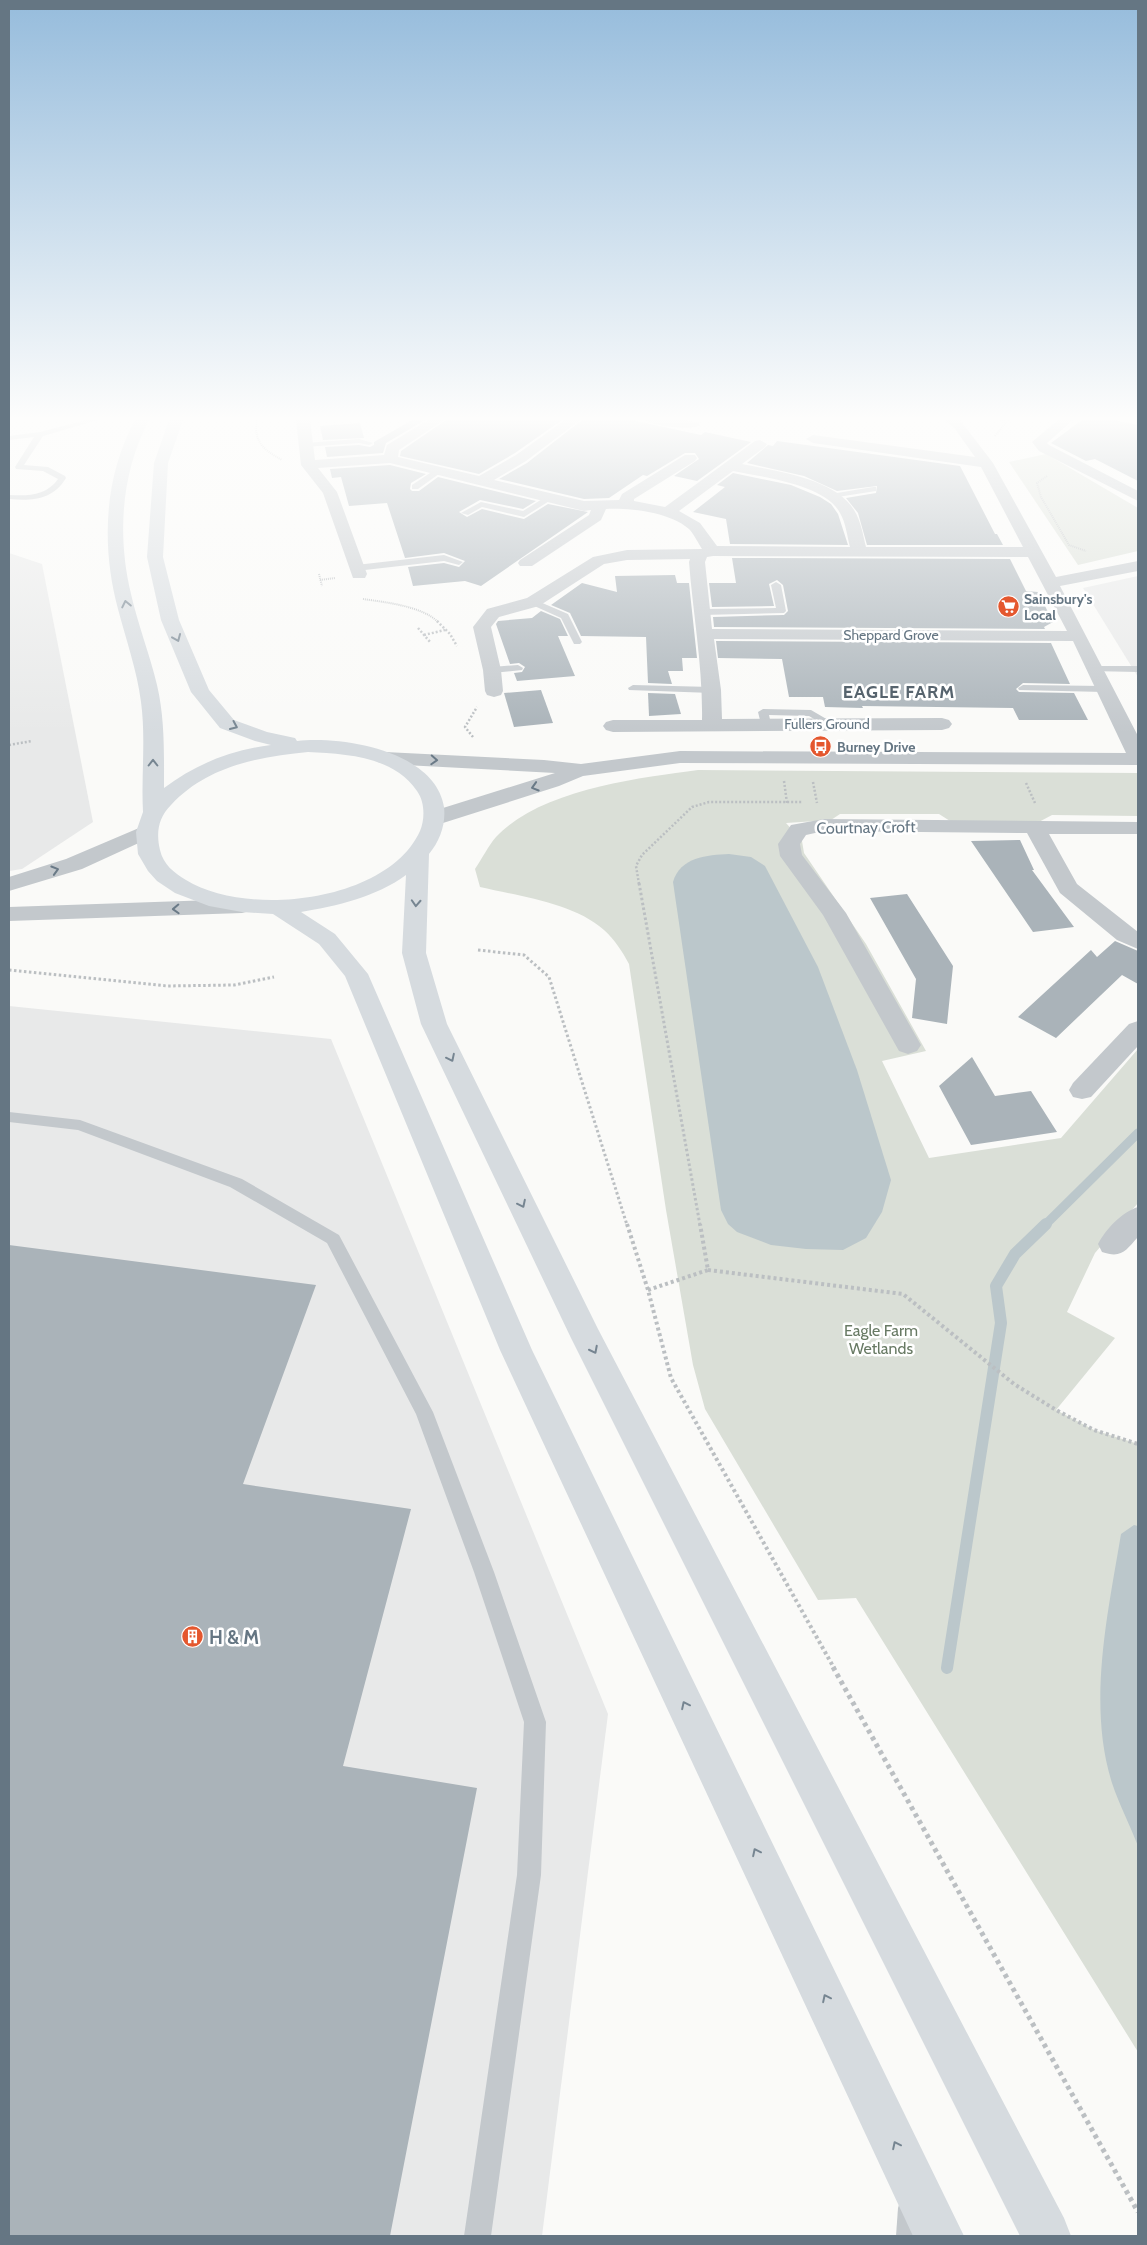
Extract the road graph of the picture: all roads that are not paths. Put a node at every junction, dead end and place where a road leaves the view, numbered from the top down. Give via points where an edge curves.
1 (117, 525) edge
2 (156, 525) edge
3 (342, 525) edge
4 (584, 525) edge
5 (693, 525) edge
6 (851, 525) edge
7 (1019, 525) edge
8 (1033, 552) junction
9 (706, 553) junction
10 (860, 553) junction
11 (460, 562) dead end
12 (526, 563) dead end
13 (1138, 566) edge
14 (358, 571) joint
15 (1050, 583) junction
16 (776, 585) dead end
17 (533, 602) junction
18 (702, 612) junction
19 (704, 634) junction
20 (1079, 636) junction
21 (577, 642) dead end
22 (518, 668) dead end
23 (1094, 669) junction
24 (1138, 669) edge
25 (492, 670) junction
26 (633, 688) dead end
27 (1023, 688) dead end
28 (1104, 688) junction
29 (494, 690) dead end
30 (712, 690) junction
31 (712, 724) junction
32 (942, 724) dead end
33 (613, 726) dead end
34 (308, 746) junction
35 (385, 758) junction
36 (1138, 758) edge
37 (581, 770) junction
38 (435, 818) junction
39 (150, 822) junction
40 (1035, 828) junction
41 (1138, 828) edge
42 (418, 854) junction
43 (9, 884) edge
44 (242, 906) junction
45 (278, 907) junction
46 (9, 914) edge
47 (1138, 942) edge
48 (1138, 1030) edge
49 (908, 1045) dead end
50 (1082, 1090) dead end
51 (9, 1117) edge
52 (1138, 1218) edge
53 (1113, 1244) dead end
54 (913, 2182) junction
55 (478, 2236) edge
56 (909, 2236) edge
57 (939, 2236) edge
58 (1046, 2236) edge

39 -> 1 highway via 154,724 117,561
2 -> 34 highway via 155,558 170,620 200,692 227,724 262,737
3 - 14 street
4 - 12 street
5 - 9 street
6 - 10 street
7 - 8 street
8 - 10 street
8 - 15 street
9 - 10 street
9 - 17 street via 627,555 599,560
9 - 18 street via 697,562
11 - 14 lane via 444,558
13 - 15 street
15 - 20 street
16 - 18 lane via 782,611
17 - 21 lane via 565,616
17 - 25 street via 493,613 482,627
18 - 19 street
19 - 20 street, Sheppard Grove
19 - 30 street
20 - 23 street
22 - 25 lane
23 - 24 lane
23 - 28 street
25 - 29 street
26 - 30 lane
27 - 28 lane
28 - 36 street
30 - 31 street
31 - 32 street, Fullers Ground
31 - 33 street, Fullers Ground
34 - 35 highway via 349,748
34 - 39 highway via 268,749 229,759 195,774 168,794
35 -> 37 street
35 - 38 highway via 413,774 430,794
36 - 37 street via 680,757
37 -> 38 street
38 - 42 highway via 430,836
43 -> 39 street via 74,864
39 - 44 highway via 149,856 168,879 200,896
40 - 41 street, Courtnay Croft
40 - 47 street via 1068,888
40 - 49 street, Courtnay Croft via 822,826 798,830 789,844 791,856 834,913
42 - 45 highway via 394,874 360,891 321,902
42 -> 58 highway via 414,953 434,1024 596,1356
44 - 45 highway
44 -> 46 street
54 -> 45 highway via 516,1350 356,974 326,938
48 - 50 street
51 - 55 lane via 80,1125 236,1183 333,1239 424,1412 484,1572 535,1722 530,1875
52 - 53 street
54 - 56 lane
54 - 57 highway

